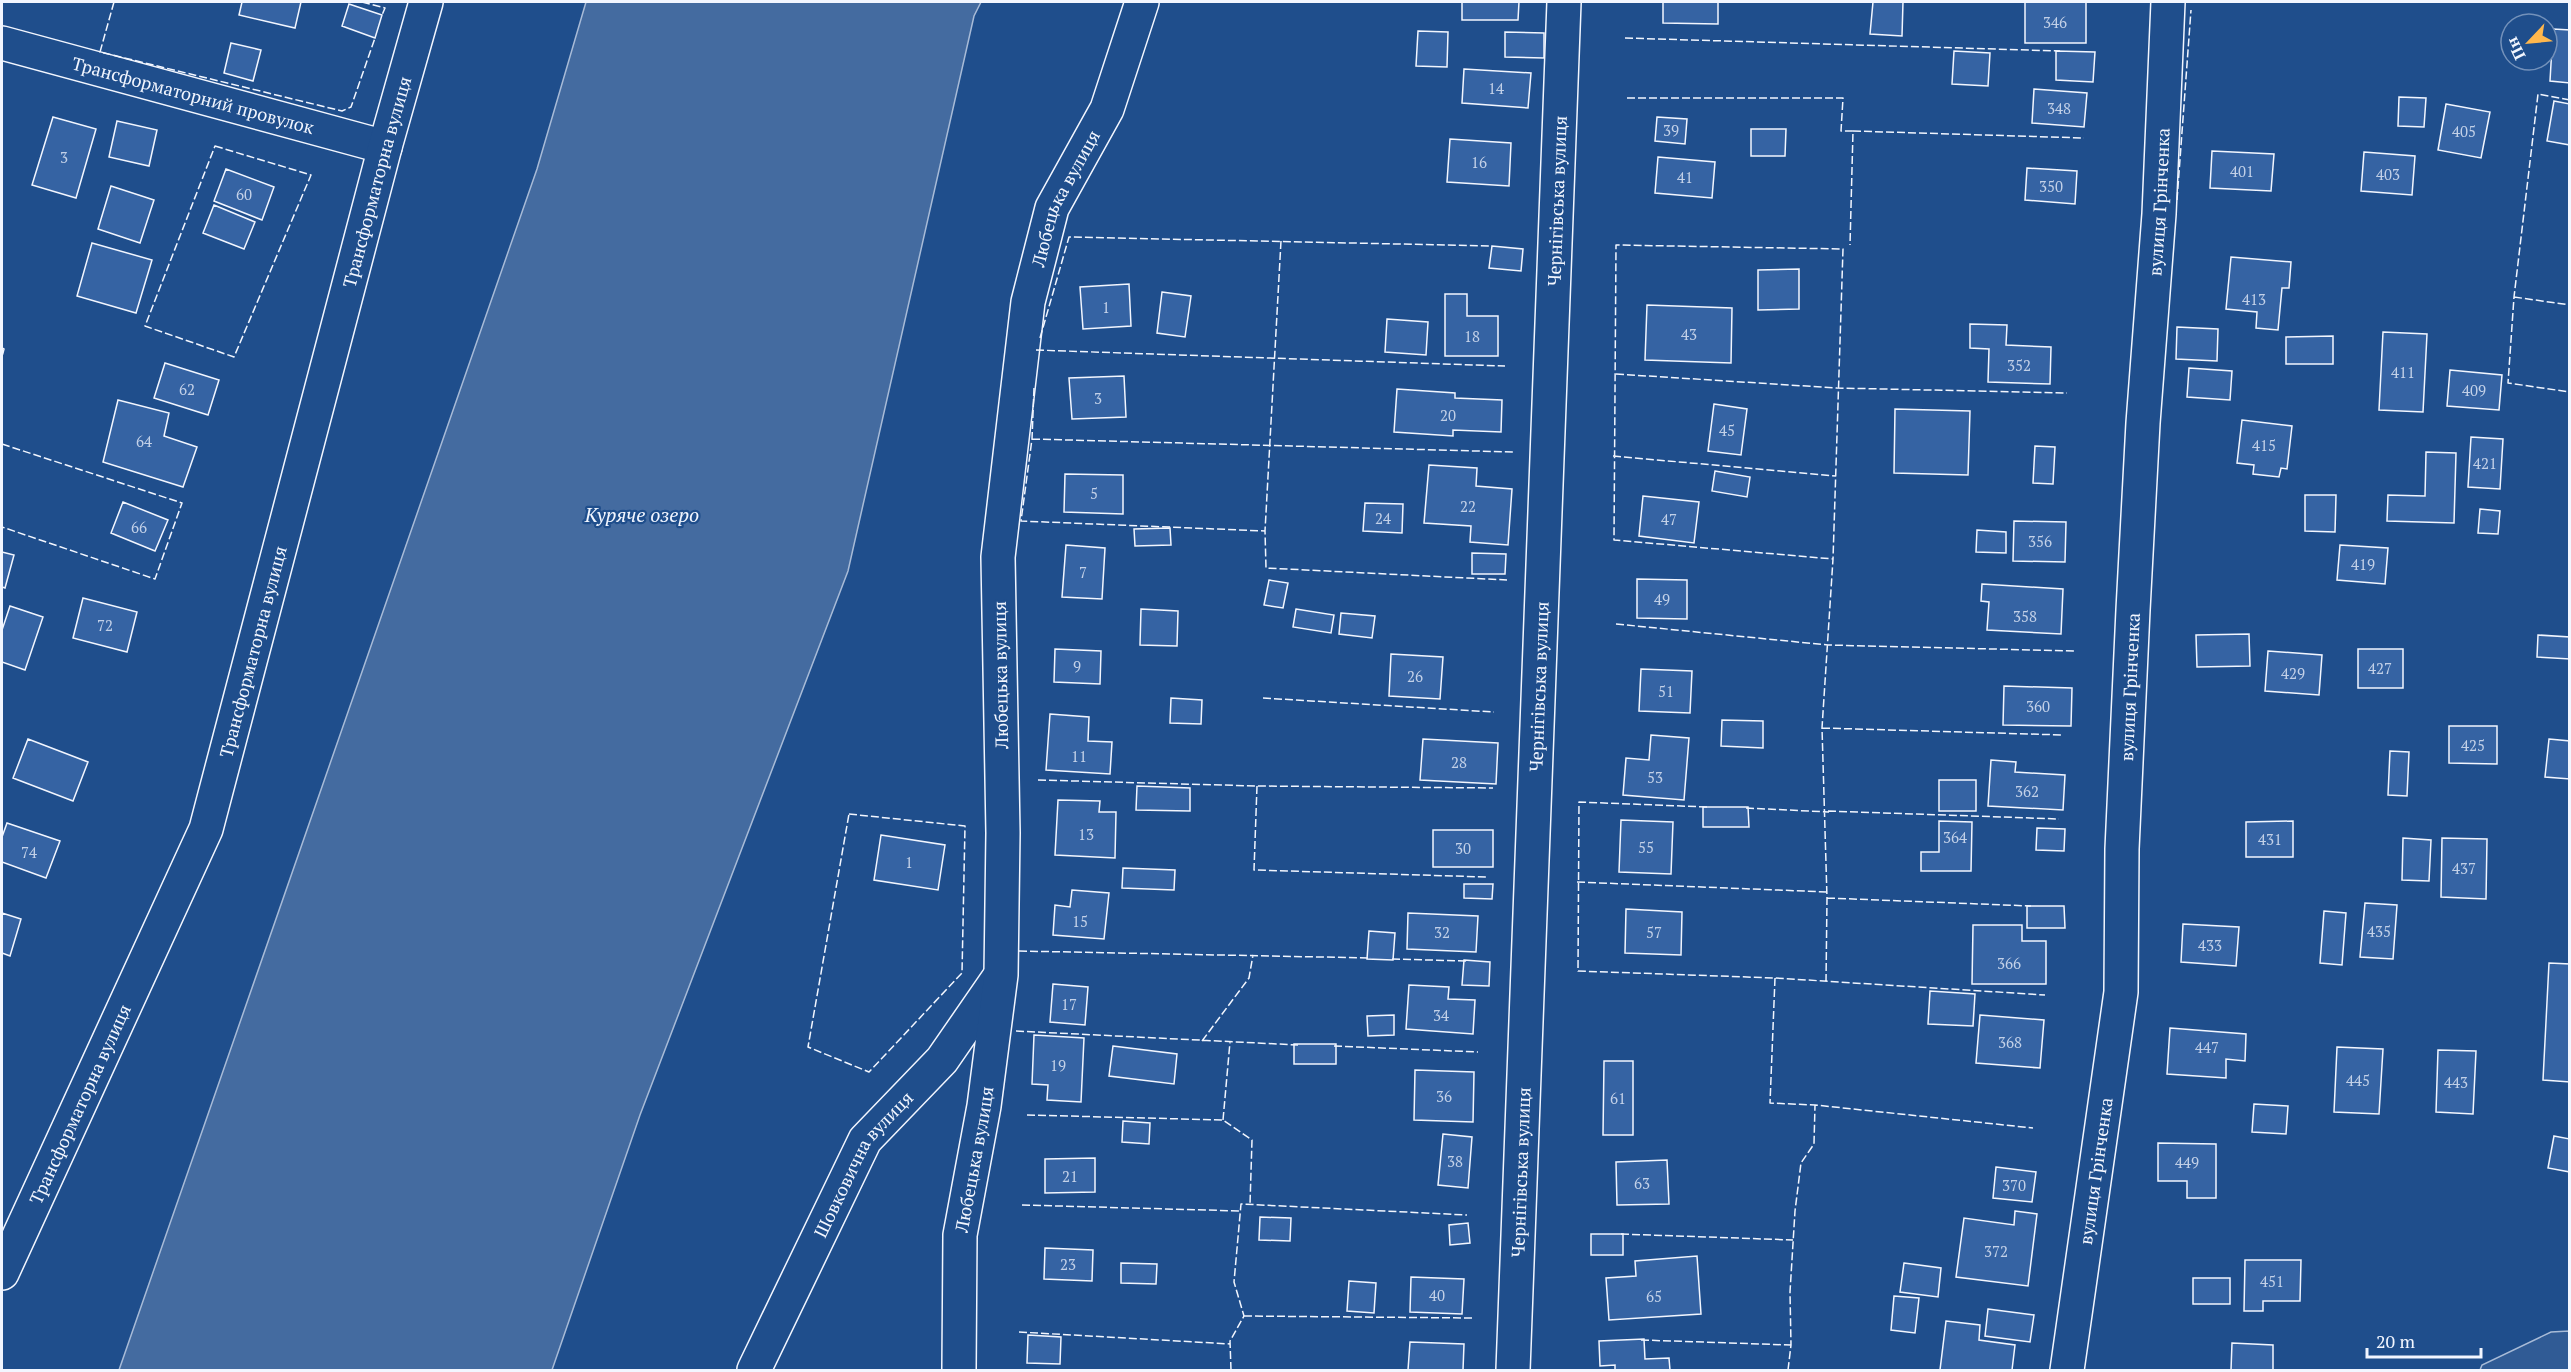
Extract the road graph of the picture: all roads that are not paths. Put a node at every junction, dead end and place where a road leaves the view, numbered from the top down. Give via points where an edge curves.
1 (426, 2) edge
2 (1142, 2) edge
3 (1564, 2) edge
4 (2168, 2) edge
5 (2, 43) edge
6 (385, 147) junction
7 (1001, 975) junction
8 (2, 1272) edge
9 (754, 1371) edge
10 (959, 1371) edge
11 (1513, 1371) edge
12 (2067, 1371) edge

1 - 6 street, Трансформаторна вулиця
2 - 7 street, Любецька вулиця via 1107,109 1052,208 1028,302 998,557 1003,833
3 - 11 street, Чернігівська вулиця
4 - 12 street, вулиця Грінченка via 2122,849 2121,992
5 - 6 street, Трансформаторний провулок
6 - 8 street, Трансформаторна вулиця via 207,829
7 - 9 street, Шовковична вулиця via 942,1060 865,1140
7 - 10 street, Любецька вулиця via 984,1106 960,1235

